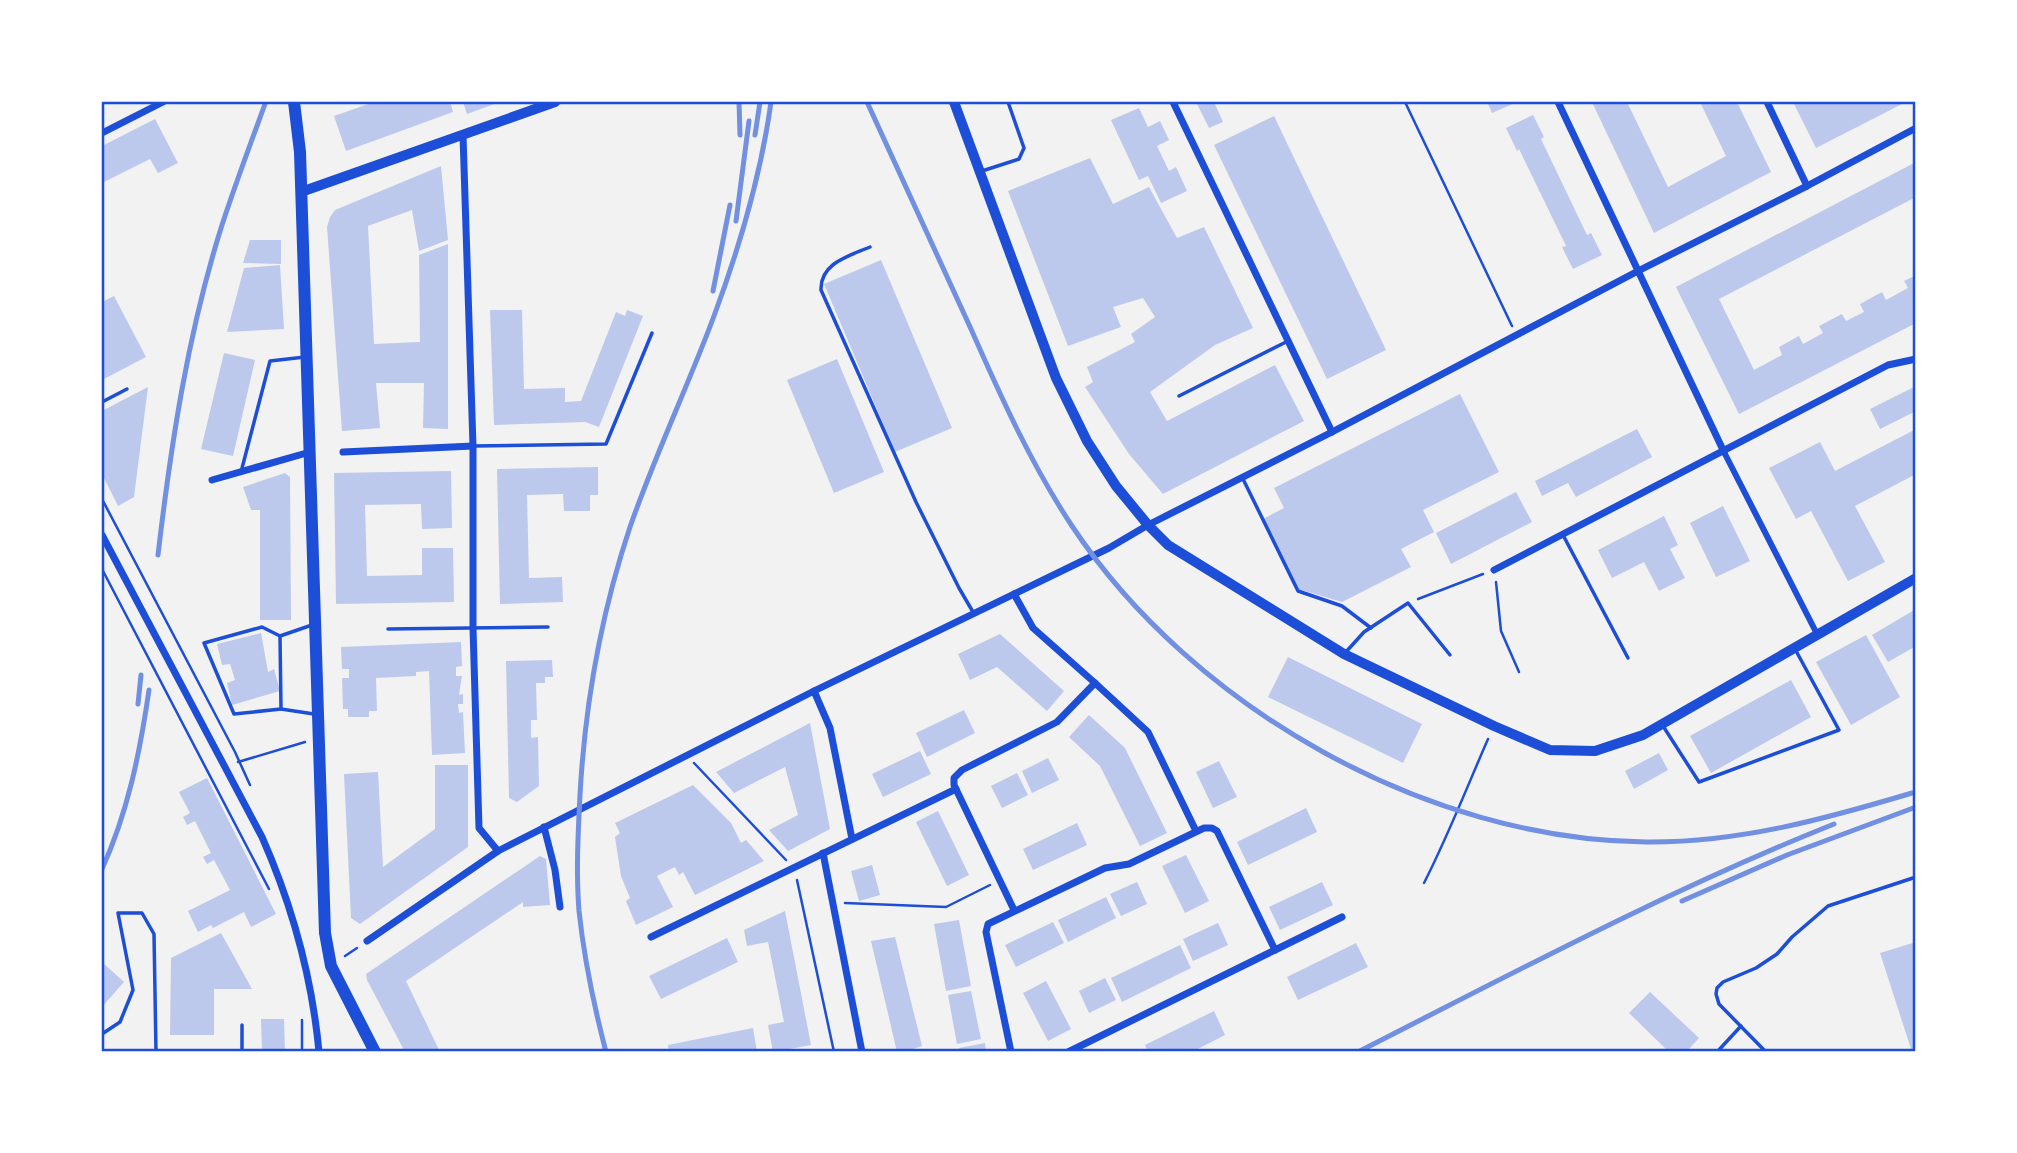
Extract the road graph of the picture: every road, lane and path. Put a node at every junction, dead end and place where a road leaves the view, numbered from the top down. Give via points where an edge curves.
1 (163, 102) edge
2 (294, 102) edge
3 (555, 102) edge
4 (954, 102) edge
5 (1008, 102) edge
6 (1173, 102) edge
7 (1405, 102) edge
8 (1558, 102) edge
9 (1767, 102) edge
10 (1916, 128) edge
11 (102, 133) edge
12 (463, 135) junction
13 (980, 172) junction
14 (1807, 186) junction
15 (301, 192) junction
16 (870, 247) dead end
17 (1638, 271) junction
18 (652, 332) dead end
19 (1517, 335) junction
20 (1288, 341) junction
21 (307, 356) junction
22 (1916, 359) edge
23 (127, 389) dead end
24 (1179, 396) dead end
25 (102, 402) edge
26 (1332, 432) junction
27 (473, 446) junction
28 (310, 452) junction
29 (343, 452) dead end
30 (1724, 452) junction
31 (241, 472) junction
32 (1242, 477) junction
33 (212, 480) dead end
34 (1147, 525) junction
35 (102, 535) edge
36 (1563, 535) junction
37 (102, 569) edge
38 (1494, 570) junction
39 (1916, 578) edge
40 (1014, 594) junction
41 (1408, 603) junction
42 (975, 614) junction
43 (315, 624) junction
44 (548, 627) dead end
45 (473, 628) junction
46 (1371, 628) junction
47 (388, 629) dead end
48 (1817, 634) junction
49 (281, 636) junction
50 (1794, 647) junction
51 (1344, 654) junction
52 (1450, 655) dead end
53 (1628, 657) dead end
54 (1519, 672) dead end
55 (1095, 683) junction
56 (814, 691) junction
57 (281, 709) junction
58 (320, 715) junction
59 (1661, 725) junction
60 (1494, 726) junction
61 (320, 740) junction
62 (687, 755) junction
63 (225, 768) junction
64 (956, 789) junction
65 (544, 827) junction
66 (1196, 831) junction
67 (852, 839) junction
68 (498, 851) junction
69 (823, 853) junction
70 (794, 868) junction
71 (1916, 877) edge
72 (1000, 880) junction
73 (1424, 883) dead end
74 (272, 895) dead end
75 (833, 903) junction
76 (560, 907) dead end
77 (1014, 910) junction
78 (1342, 917) dead end
79 (651, 937) dead end
80 (367, 941) joint
81 (1275, 950) junction
82 (331, 966) junction
83 (302, 1012) dead end
84 (242, 1026) dead end
85 (1741, 1026) junction
86 (102, 1034) edge
87 (156, 1052) edge
88 (242, 1052) edge
89 (302, 1052) edge
90 (319, 1052) edge
91 (375, 1052) edge
92 (834, 1052) edge
93 (862, 1052) edge
94 (1012, 1052) edge
95 (1068, 1052) edge
96 (1717, 1052) edge
97 (1766, 1052) edge

1 - 11 street
2 - 15 main road
3 - 12 street
4 - 13 street
5 - 13 lane via 1024,148 1018,159
6 - 20 street
7 - 19 path
8 - 17 street
9 - 14 street
10 - 14 street
12 - 15 street
12 - 27 street
13 - 34 street via 1056,378 1087,441
14 - 17 street
15 - 21 main road
16 - 42 lane via 830,267 821,290 916,502
17 - 19 street
17 - 30 street
18 - 27 lane via 606,444
19 - 26 street
20 - 24 lane
20 - 26 street
21 - 28 main road
21 - 31 lane via 270,361
22 - 30 street via 1888,365
23 - 25 lane
26 - 32 street
27 - 29 street
27 - 45 street
28 - 31 street
28 - 43 main road
30 - 36 street
30 - 48 street
31 - 33 street
32 - 34 street
32 - 46 lane via 1298,591 1342,606
34 - 40 street
34 - 51 street via 1178,552
35 - 63 street
36 - 38 street
36 - 53 lane
37 - 74 path
38 - 41 path
38 - 54 path via 1501,631
39 - 48 street
40 - 42 street
40 - 55 street via 1033,628
41 - 46 lane
41 - 52 lane
42 - 56 street
43 - 49 lane
43 - 58 main road
44 - 45 lane
45 - 47 lane
45 - 68 street via 479,828
46 - 51 lane
48 - 50 street
49 - 57 lane
49 - 57 lane via 262,627 204,643 234,714
50 - 59 street
50 - 59 lane via 1839,730 1699,782
51 - 60 street
55 - 64 street via 1058,722 958,773 953,780
55 - 66 street via 1148,732
56 - 62 street
56 - 67 street via 830,727
57 - 58 lane
58 - 61 main road
59 - 60 street via 1595,751 1550,750
60 - 73 path
61 - 63 path via 296,743
61 - 82 main road via 325,933
62 - 65 street
62 - 70 path
63 - 90 street via 278,873 299,938
64 - 67 street
64 - 72 street
65 - 68 street
65 - 76 street
66 - 77 street via 1129,864 1105,868
66 - 81 street via 1208,827 1217,831
67 - 69 street
68 - 80 street
69 - 70 street
69 - 75 street
70 - 79 street
70 - 92 path
71 - 85 lane via 1828,906 1777,954 1723,982 1717,988 1719,1004
72 - 75 path via 946,907
72 - 77 street
75 - 93 street
77 - 94 street via 986,928
78 - 81 street
80 - 82 path
81 - 95 street
82 - 91 main road
83 - 89 path
84 - 88 lane
85 - 96 lane
85 - 97 lane
86 - 87 lane via 120,1022 133,990 118,913 142,913 154,934

